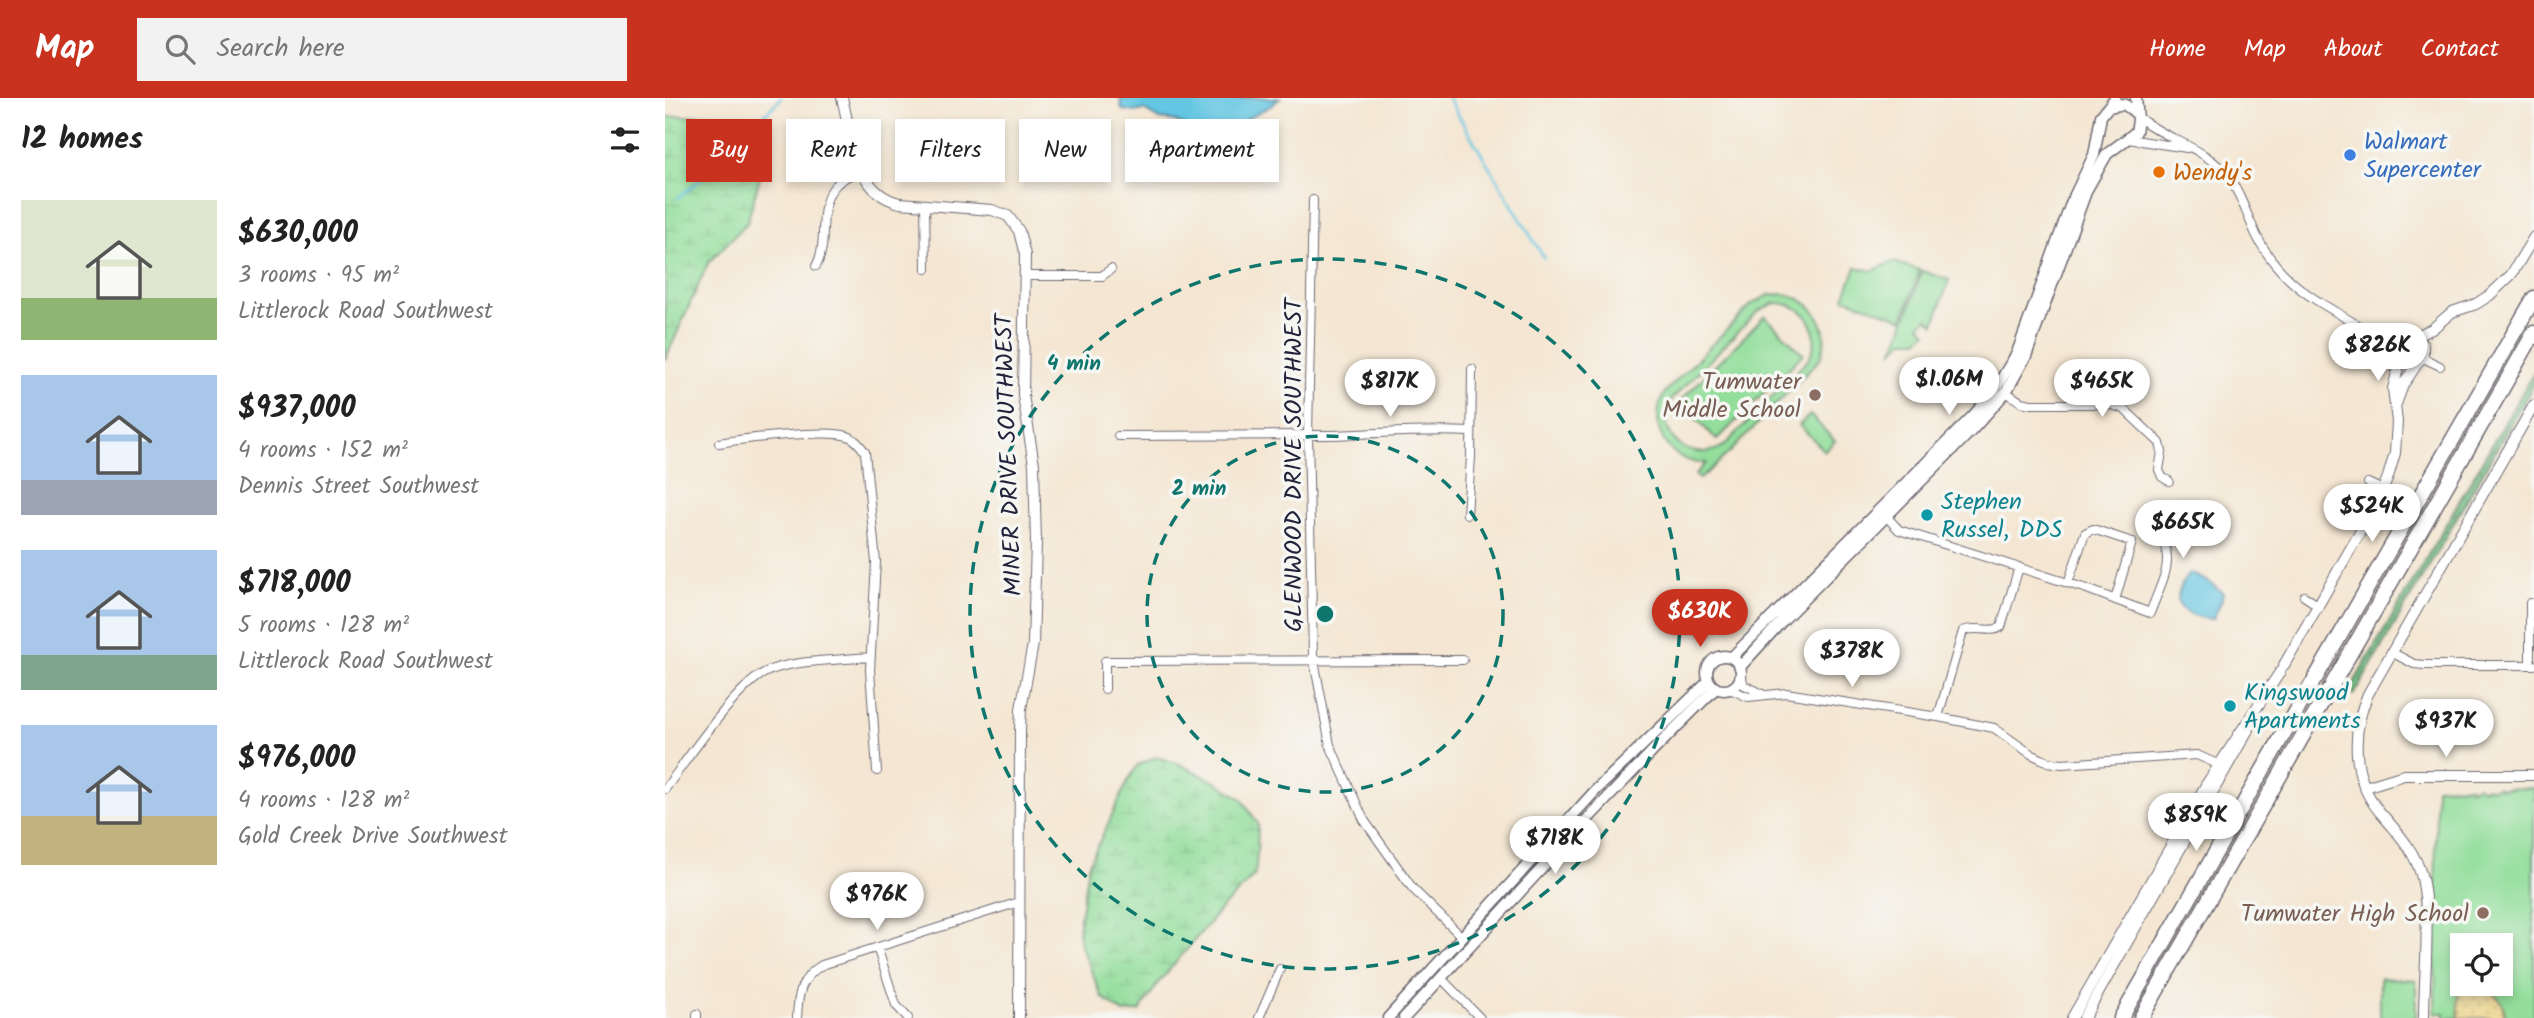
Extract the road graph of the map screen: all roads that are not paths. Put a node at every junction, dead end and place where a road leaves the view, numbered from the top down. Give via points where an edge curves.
1 (842, 98) edge
2 (2136, 98) edge
3 (2111, 103) edge
4 (2137, 116) junction
5 (847, 119) edge
6 (2100, 121) junction
7 (2127, 139) junction
8 (2190, 148) junction
9 (840, 182) edge
10 (868, 182) edge
11 (1313, 200) dead end
12 (925, 204) junction
13 (2534, 237) edge
14 (816, 266) dead end
15 (926, 269) dead end
16 (1111, 269) dead end
17 (1026, 276) junction
18 (2534, 298) edge
19 (2432, 329) junction
20 (2369, 330) junction
21 (2534, 334) edge
22 (2408, 339) junction
23 (2399, 356) junction
24 (2422, 357) junction
25 (2440, 366) dead end
26 (1472, 369) dead end
27 (2006, 392) junction
28 (2396, 404) junction
29 (2534, 405) edge
30 (1470, 432) junction
31 (1308, 435) junction
32 (1118, 436) dead end
33 (719, 443) dead end
34 (2169, 481) dead end
35 (2368, 483) dead end
36 (2383, 490) junction
37 (2148, 512) dead end
38 (1467, 514) dead end
39 (1886, 516) junction
40 (2019, 567) junction
41 (2068, 583) junction
42 (2304, 596) dead end
43 (2115, 600) junction
44 (2531, 603) dead end
45 (2319, 606) junction
46 (2391, 652) junction
47 (870, 657) junction
48 (1732, 657) junction
49 (1314, 660) junction
50 (1464, 660) dead end
51 (2284, 665) dead end
52 (2532, 665) edge
53 (1741, 671) junction
54 (1712, 685) junction
55 (1730, 689) junction
56 (1105, 690) dead end
57 (1764, 694) junction
58 (1938, 717) junction
59 (2223, 766) junction
60 (877, 771) dead end
61 (2534, 775) edge
62 (2365, 787) junction
63 (665, 789) edge
64 (1019, 902) junction
65 (1462, 936) junction
66 (877, 947) junction
67 (1280, 969) dead end
68 (1441, 978) junction
69 (797, 1018) edge
70 (908, 1018) edge
71 (1019, 1018) edge
72 (1259, 1018) edge
73 (1388, 1018) edge
74 (1404, 1018) edge
75 (1480, 1018) edge
76 (2072, 1018) edge
77 (2084, 1018) edge
78 (2121, 1018) edge
79 (2144, 1018) edge
80 (2424, 1018) edge

1 - 5 street, MINER DRIVE SOUTHWEST
2 - 4 main road
3 - 4 main road via 2124,104
3 - 6 main road
4 - 7 main road via 2136,132
4 - 8 street via 2153,130
6 - 7 main road via 2108,138
6 - 48 main road via 2094,155 2072,201 2017,353 2001,382
7 - 8 street
7 - 27 main road via 2107,154 2087,189 2026,356
8 - 20 street via 2228,176 2269,257 2291,281
9 - 14 street via 825,205 822,256
10 - 12 street, MINER DRIVE SOUTHWEST via 887,200
11 - 31 street, GLENWOOD DRIVE SOUTHWEST
12 - 15 street
12 - 17 street, MINER DRIVE SOUTHWEST via 992,209 1008,216 1019,231
13 - 19 street via 2501,286
16 - 17 street via 1102,276
17 - 64 street, MINER DRIVE SOUTHWEST via 1023,395 1034,465 1036,542 1033,644 1020,729
18 - 78 highway
19 - 22 street
19 - 24 street
20 - 22 street
20 - 23 street
21 - 79 highway
22 - 23 street
22 - 24 street via 2421,342
23 - 24 street via 2408,365
23 - 28 street via 2392,397
24 - 25 street
24 - 28 street
26 - 30 street
27 - 34 street via 2031,404 2109,404 2125,409 2159,443 2159,470
27 - 39 main road
28 - 36 street via 2395,453
29 - 46 street
30 - 31 street
30 - 38 street
31 - 32 street
31 - 49 street, GLENWOOD DRIVE SOUTHWEST
33 - 47 street via 835,434 860,444 868,471 876,562
35 - 36 street
36 - 45 street
37 - 43 street via 2166,545 2169,565 2150,613
39 - 40 street via 1899,530
39 - 53 main road via 1782,621
40 - 41 street
40 - 58 street via 2001,627 1963,631
41 - 43 street
41 - 43 street via 2085,533 2093,529 2127,539 2132,542
42 - 45 street
44 - 52 street
45 - 51 street
46 - 52 street via 2414,664
46 - 62 street via 2358,720 2356,749
47 - 60 street
47 - 63 street via 764,673 738,694
48 - 53 main road
48 - 54 main road via 1721,655 1711,660 1706,670
49 - 50 street
49 - 56 street via 1105,661
49 - 65 street, GLENWOOD DRIVE SOUTHWEST via 1329,745 1364,820 1413,889
53 - 55 main road via 1739,681
53 - 57 street via 1744,685
54 - 55 main road
54 - 65 main road via 1596,790
54 - 68 main road
55 - 57 street via 1748,697
57 - 58 street
58 - 59 street via 1997,730 2031,754 2055,763 2197,755
59 - 59 street via 2280,672
59 - 76 street
59 - 77 street
61 - 62 street via 2404,775
62 - 80 street via 2405,840 2421,878
64 - 66 street
64 - 71 street, MINER DRIVE SOUTHWEST
65 - 73 main road
66 - 69 street via 811,971 799,992
66 - 70 street via 896,1005
67 - 72 street
68 - 74 main road
68 - 75 street

